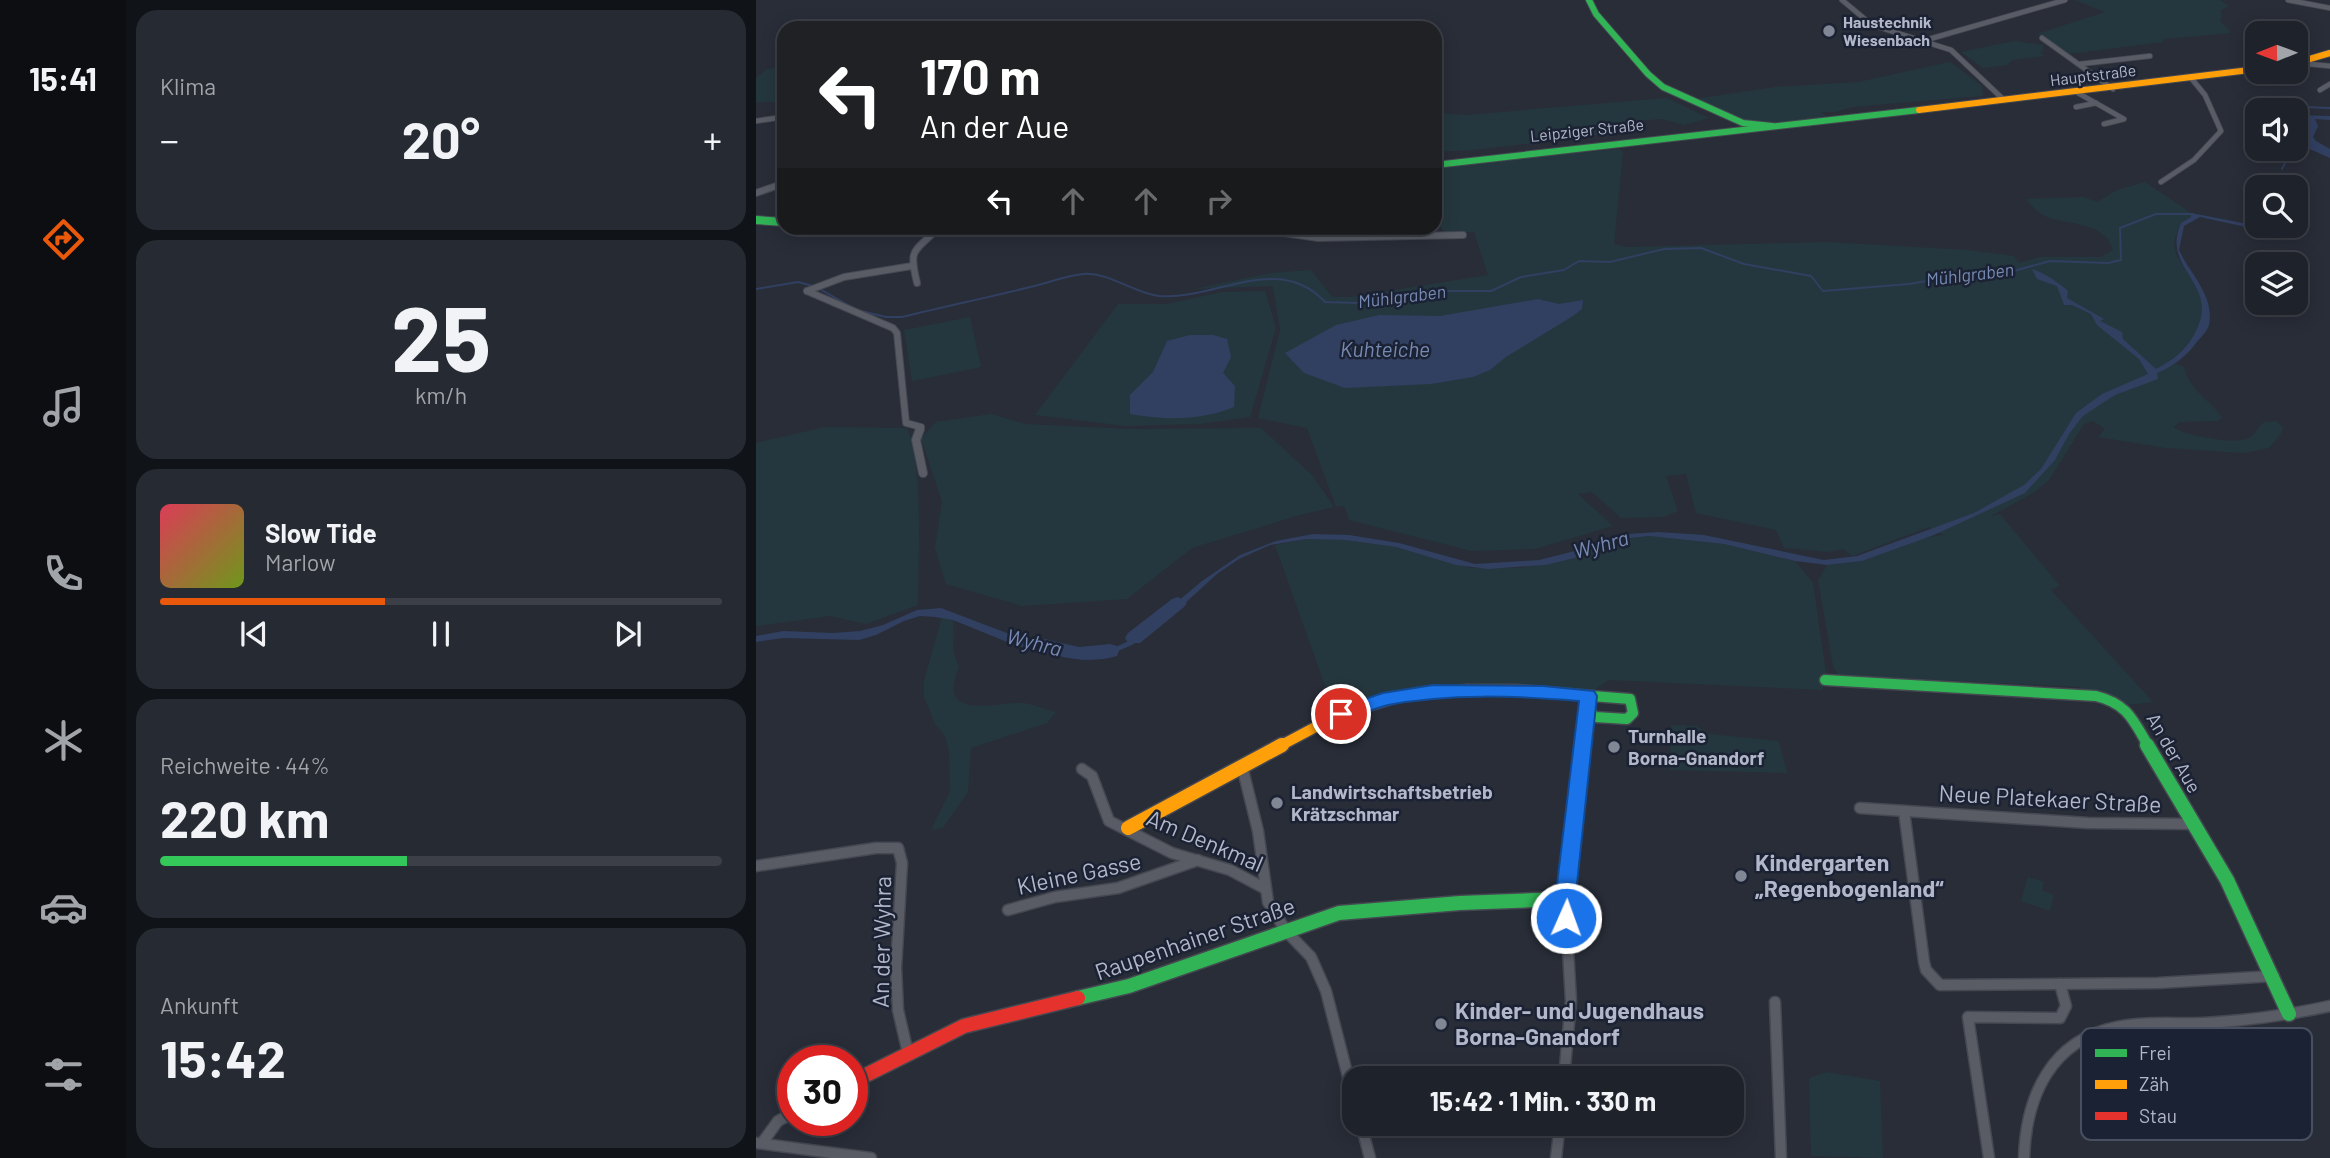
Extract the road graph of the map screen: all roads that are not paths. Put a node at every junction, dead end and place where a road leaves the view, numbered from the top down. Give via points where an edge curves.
1 (1578, 0) edge
2 (1589, 0) edge
3 (1599, 0) edge
4 (1842, 0) edge
5 (2066, 0) edge
6 (2288, 0) edge
7 (2330, 8) edge
8 (1596, 14) junction
9 (2042, 38) dead end
10 (1926, 40) junction
11 (2330, 53) edge
12 (2150, 56) dead end
13 (2308, 59) edge
14 (2308, 64) edge
15 (2080, 65) junction
16 (2330, 66) edge
17 (2245, 71) edge
18 (2191, 78) junction
19 (2330, 84) edge
20 (2113, 89) junction
21 (2320, 90) dead end
22 (2078, 93) junction
23 (2004, 100) junction
24 (2096, 103) junction
25 (2076, 107) dead end
26 (777, 118) edge
27 (1732, 118) junction
28 (756, 121) edge
29 (2104, 124) dead end
30 (1772, 126) junction
31 (1742, 129) junction
32 (1442, 164) edge
33 (2161, 182) dead end
34 (777, 186) edge
35 (756, 193) edge
36 (758, 219) edge
37 (777, 221) edge
38 (932, 235) edge
39 (1289, 235) edge
40 (1463, 235) dead end
41 (912, 266) junction
42 (917, 283) dead end
43 (923, 473) dead end
44 (1825, 680) dead end
45 (1587, 702) joint
46 (1242, 766) junction
47 (1082, 769) dead end
48 (1860, 808) dead end
49 (1904, 811) junction
50 (2195, 824) junction
51 (1128, 828) junction
52 (1198, 860) junction
53 (756, 866) edge
54 (1264, 888) junction
55 (1565, 899) junction
56 (1008, 910) dead end
57 (1286, 931) junction
58 (2274, 976) junction
59 (2060, 984) junction
60 (1775, 1002) dead end
61 (2330, 1006) edge
62 (2290, 1014) junction
63 (2114, 1028) edge
64 (2081, 1039) edge
65 (908, 1053) junction
66 (1345, 1066) edge
67 (1565, 1066) edge
68 (868, 1074) edge
69 (777, 1122) edge
70 (1364, 1136) edge
71 (1559, 1136) edge
72 (759, 1143) edge
73 (863, 1157) edge
74 (1370, 1158) edge
75 (1556, 1158) edge
76 (1781, 1158) edge
77 (1989, 1158) edge
78 (2024, 1158) edge

1 - 8 main road
2 - 8 main road
3 - 8 main road
4 - 10 street via 1872,25
5 - 10 street
6 - 7 street
8 - 27 main road via 1663,87
9 - 15 street
10 - 23 street via 1951,50
11 - 13 main road
12 - 15 street
14 - 16 street
15 - 20 street
17 - 18 main road, Hauptstraße
18 - 20 main road, Hauptstraße
18 - 33 street via 2205,95 2221,131 2176,175
19 - 21 street
20 - 22 main road, Hauptstraße
22 - 23 main road, Hauptstraße
22 - 24 street
23 - 30 main road, Hauptstraße
24 - 25 street
24 - 29 street via 2124,119
26 - 28 street
27 - 30 main road
27 - 31 main road
30 - 31 main road, Leipziger Straße
31 - 32 main road, Leipziger Straße
34 - 35 street
36 - 37 main road
38 - 41 street via 918,248
39 - 40 street via 1332,239
41 - 42 street
41 - 43 street via 844,277 807,291 893,327 897,333 906,424 921,427 916,440
44 - 50 main road, An der Aue via 2112,700 2135,720
45 - 46 main road via 1487,691 1401,696 1341,714
45 - 55 street
46 - 51 main road
46 - 54 street via 1258,831
47 - 51 street, Am Denkmal via 1092,776 1108,821
48 - 49 street, Neue Platekaer Straße
49 - 50 street, Neue Platekaer Straße via 2088,823
49 - 59 street via 1926,970 1940,985
50 - 58 main road, An der Aue
51 - 52 street, Am Denkmal via 1147,841
52 - 54 street, Am Denkmal via 1232,869
52 - 56 street, Kleine Gasse via 1118,888 1055,897
53 - 65 street, An der Wyhra via 898,848 902,863 898,1010
54 - 57 street
55 - 57 main road, Raupenhainer Straße via 1339,913
55 - 67 street via 1571,1001
57 - 65 main road, Raupenhainer Straße via 1129,986 964,1026
57 - 66 street via 1311,957 1326,990
58 - 59 street
58 - 62 main road, An der Aue
59 - 77 street via 2067,1007 2060,1018 1968,1017
60 - 76 street
61 - 62 street
62 - 63 street
64 - 78 street via 2051,1062 2030,1101 2023,1133
65 - 68 main road, Raupenhainer Straße
69 - 72 street
70 - 74 street
71 - 75 street
72 - 73 street

